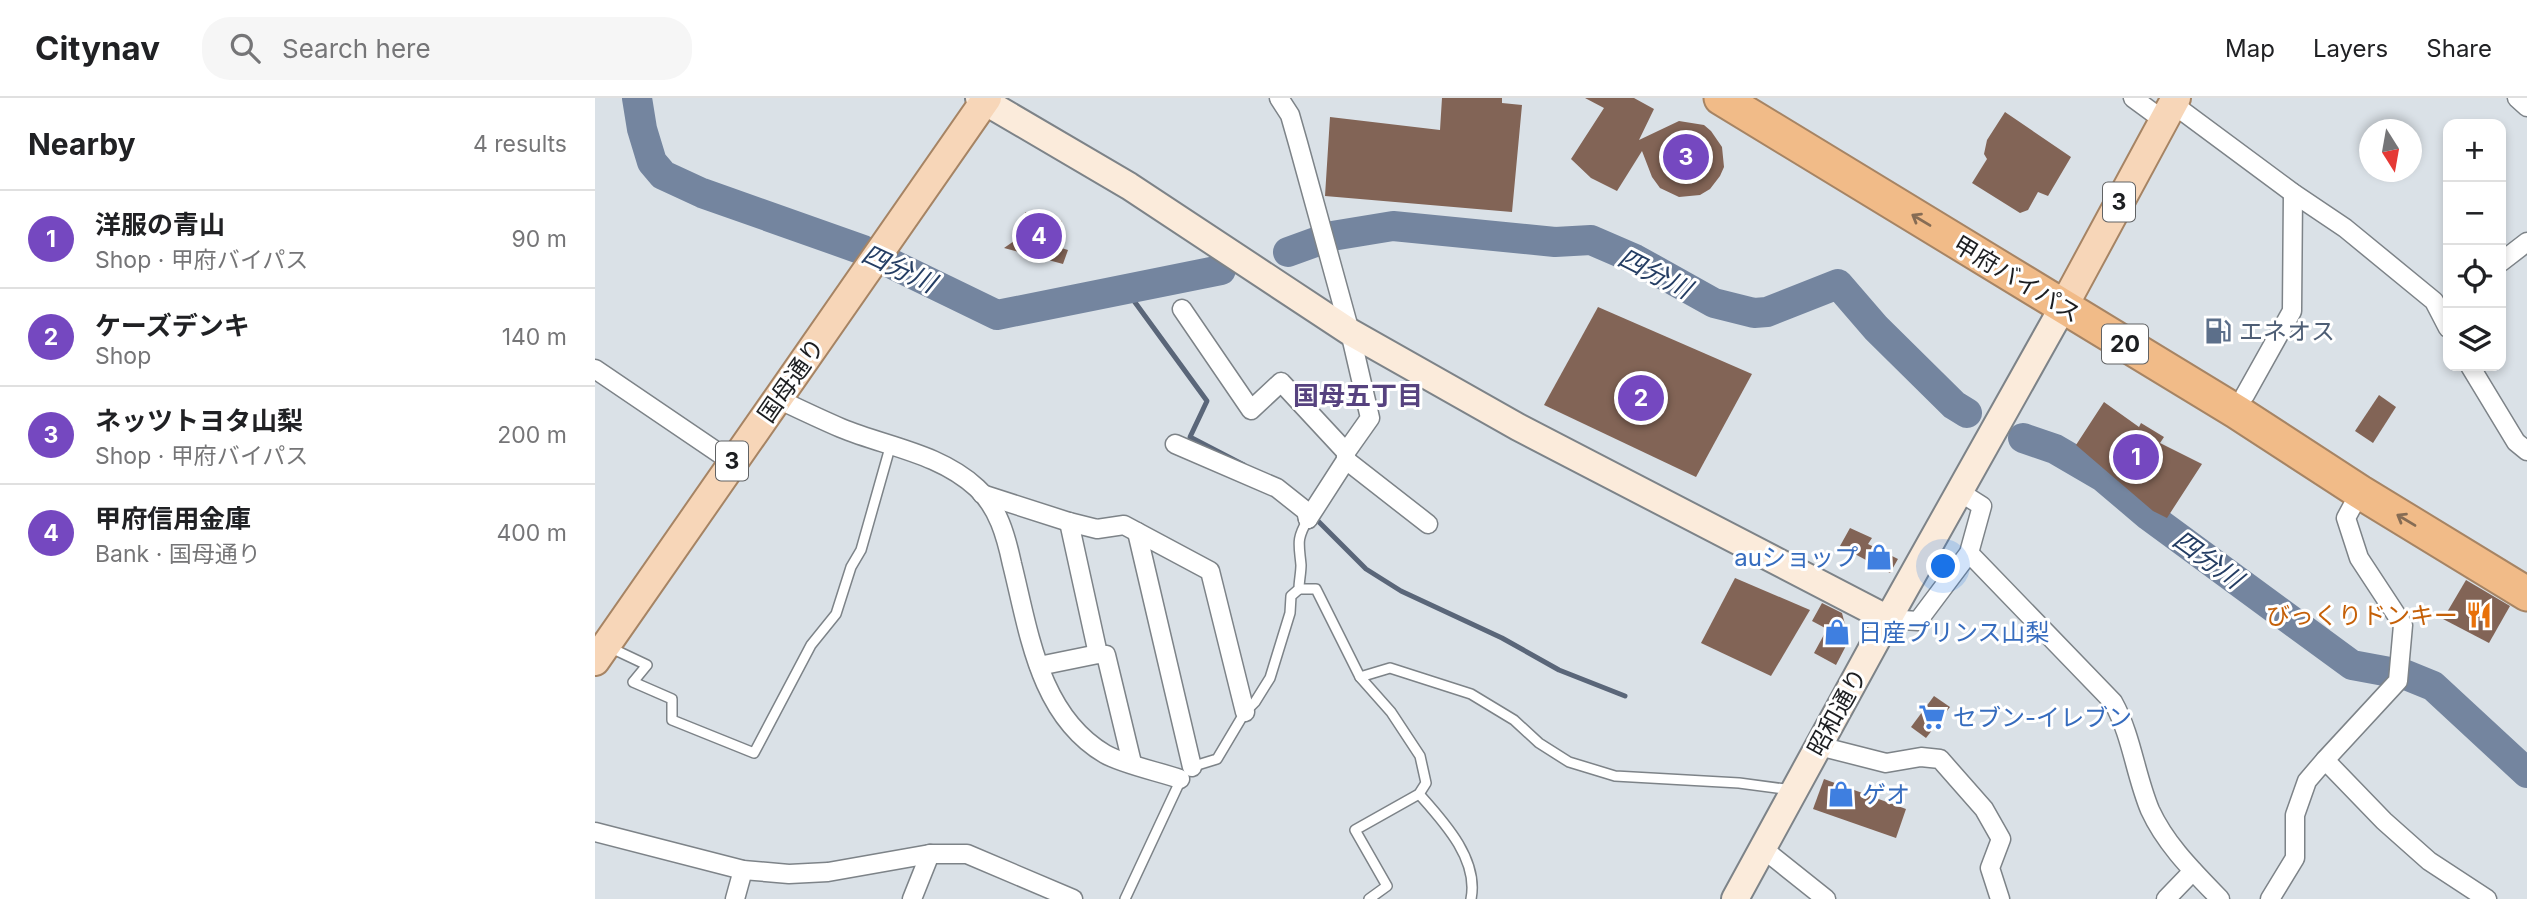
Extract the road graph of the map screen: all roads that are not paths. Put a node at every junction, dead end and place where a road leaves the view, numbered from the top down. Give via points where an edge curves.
1 (1279, 98) edge
2 (1721, 98) edge
3 (1763, 98) edge
4 (2133, 98) edge
5 (2517, 98) edge
6 (984, 99) edge
7 (2170, 107) edge
8 (2527, 107) edge
9 (2293, 193) junction
10 (2527, 242) edge
11 (2506, 258) edge
12 (2068, 297) junction
13 (2441, 297) edge
14 (1182, 309) dead end
15 (1350, 332) junction
16 (595, 369) edge
17 (2473, 371) edge
18 (2245, 395) junction
19 (778, 399) junction
20 (891, 444) junction
21 (1175, 444) dead end
22 (2527, 451) edge
23 (1346, 456) junction
24 (732, 461) junction
25 (1960, 492) junction
26 (2360, 492) junction
27 (982, 494) junction
28 (1308, 519) junction
29 (1069, 522) junction
30 (1428, 524) dead end
31 (1137, 532) junction
32 (1969, 553) junction
33 (2527, 569) edge
34 (1299, 589) junction
35 (2527, 594) edge
36 (1888, 619) junction
37 (600, 653) edge
38 (1098, 654) junction
39 (1039, 666) junction
40 (1360, 677) junction
41 (1245, 712) junction
42 (1819, 746) junction
43 (2325, 760) junction
44 (1132, 763) junction
45 (1186, 773) junction
46 (1794, 790) junction
47 (1419, 794) junction
48 (595, 832) edge
49 (1762, 848) junction
50 (930, 854) junction
51 (743, 870) junction
52 (2193, 871) junction
53 (735, 899) edge
54 (912, 899) edge
55 (1073, 899) edge
56 (1125, 899) edge
57 (1369, 899) edge
58 (1471, 899) edge
59 (1735, 899) edge
60 (1826, 899) edge
61 (2000, 899) edge
62 (2166, 899) edge
63 (2220, 899) edge
64 (2270, 899) edge
65 (2487, 899) edge

1 - 15 street via 1299,143
12 -> 2 highway, 甲府バイパス / 20
3 - 12 highway, 甲府バイパス / 20
4 - 7 street
5 - 8 street
6 - 15 street via 1129,186
6 - 19 main road, 国母通り / 3
7 - 9 street
7 - 12 main road, 3
9 - 13 street
9 - 18 street via 2292,311
10 - 11 street
12 - 18 highway, 甲府バイパス / 20
12 - 25 street, 昭和通り
12 - 26 highway, 甲府バイパス / 20
14 - 23 street via 1251,410 1281,382
15 - 23 street via 1370,418
15 - 36 street via 1518,427
16 - 24 street
17 - 22 street via 2516,442
18 - 33 highway, 甲府バイパス / 20
19 - 20 street via 842,429
19 - 24 main road, 国母通り / 3
20 - 27 street via 933,459
20 - 37 lane via 861,550 836,614 811,645 754,753 672,720 672,699 633,682 647,664
21 - 28 street via 1277,488 1306,511
23 - 28 street
23 - 30 street
24 - 37 main road, 国母通り / 3
25 - 32 street via 1982,506
25 - 36 street, 昭和通り
35 -> 26 highway, 甲府バイパス / 20
26 - 43 street via 2346,518 2359,558 2403,625 2398,681
27 - 29 street
27 - 39 street via 1006,536
28 - 34 lane via 1297,545
29 - 31 street via 1097,528 1124,525
29 - 38 street
31 - 41 street via 1210,571
31 - 45 street
32 - 36 street via 1918,621
32 - 52 street via 2113,702 2125,722 2161,833
34 - 40 lane via 1317,589
34 - 41 lane via 1291,596 1270,678
36 - 42 street, 昭和通り
38 - 39 street
38 - 44 street via 1107,655
39 - 44 street via 1050,695 1076,734 1107,755
40 - 46 lane via 1390,668 1471,694 1569,762 1615,776
40 - 47 lane via 1391,712 1420,756 1426,783
41 - 45 lane via 1217,759
42 - 46 street, 昭和通り
42 - 61 street via 1886,764 1921,757 1940,759 1984,809 2001,839 1990,868
43 - 64 street via 2307,781 2295,815 2295,858
43 - 65 street via 2428,861
44 - 45 street
45 - 56 lane
46 - 49 street, 昭和通り
47 - 57 lane via 1355,830 1387,886
47 - 58 lane via 1447,825 1468,865
48 - 51 street
49 - 59 street, 昭和通り
49 - 60 street
50 - 51 street via 828,872
50 - 54 street
50 - 55 street via 967,854
51 - 53 street
52 - 62 street
52 - 63 street

